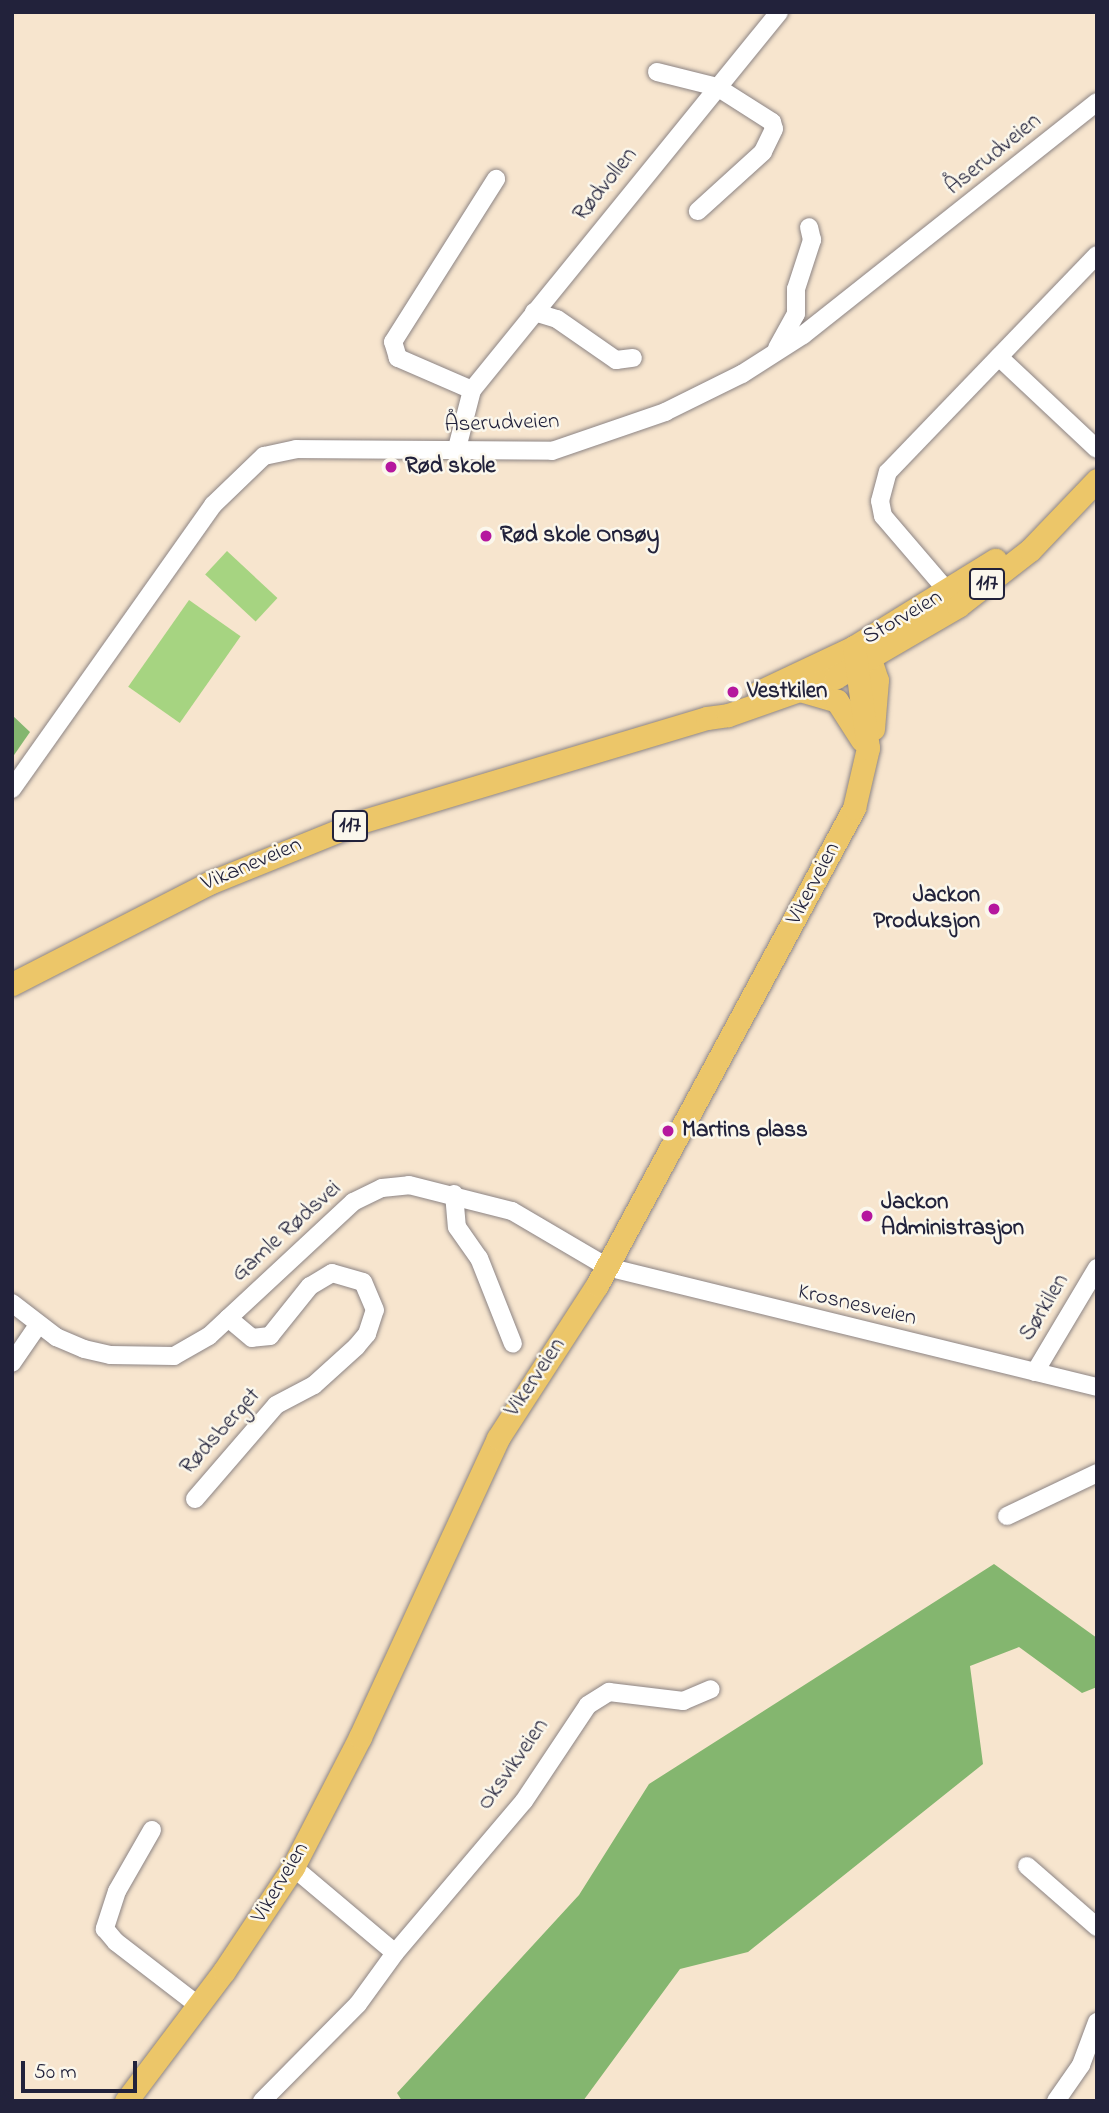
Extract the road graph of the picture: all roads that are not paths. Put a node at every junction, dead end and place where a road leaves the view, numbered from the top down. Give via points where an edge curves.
1 (777, 14) edge
2 (657, 72) dead end
3 (717, 87) junction
4 (1097, 102) edge
5 (496, 179) dead end
6 (698, 211) dead end
7 (809, 227) dead end
8 (1097, 255) edge
9 (534, 312) junction
10 (774, 354) junction
11 (999, 356) junction
12 (633, 358) dead end
13 (472, 390) junction
14 (1097, 449) edge
15 (456, 452) junction
16 (1092, 484) edge
17 (943, 586) dead end
18 (860, 658) junction
19 (803, 691) junction
20 (707, 718) junction
21 (868, 748) junction
22 (12, 789) edge
23 (12, 984) edge
24 (454, 1194) junction
25 (607, 1267) junction
26 (1097, 1268) edge
27 (12, 1303) edge
28 (228, 1318) junction
29 (38, 1325) junction
30 (513, 1344) dead end
31 (12, 1363) edge
32 (1035, 1372) junction
33 (1097, 1387) edge
34 (1097, 1473) edge
35 (195, 1499) dead end
36 (1007, 1516) dead end
37 (711, 1689) dead end
38 (152, 1830) dead end
39 (1027, 1866) dead end
40 (293, 1867) junction
41 (1097, 1927) edge
42 (395, 1953) junction
43 (199, 2006) junction
44 (1097, 2022) edge
45 (1089, 2065) edge
46 (126, 2101) edge
47 (262, 2101) edge
48 (1056, 2101) edge

1 - 3 street, Rødvollen
2 - 3 street
3 - 6 street via 767,115 774,129 763,152
3 - 9 street, Rødvollen
4 - 10 street, Åserudveien
5 - 13 street via 393,342 398,358
7 - 10 street via 812,240 796,289 796,314
8 - 11 street
9 - 12 street via 558,319 616,360
9 - 13 street, Rødvollen
10 - 15 street, Åserudveien via 664,412 573,446 531,452
11 - 14 street
11 - 17 street via 898,458 883,485 883,516
13 - 15 street, Rødvollen
15 - 22 street, Åserudveien via 277,450 252,464 213,505
16 - 18 main road, Storveien / 117
18 - 19 main road, Vikaneveien / 117
18 - 20 main road, Vikaneveien / 117
18 - 21 main road, Vikerveien
19 - 20 main road, Vikaneveien / 117
19 - 21 main road via 837,701
20 - 23 main road, Vikaneveien / 117 via 360,822 287,849 209,883
21 - 25 main road, Vikerveien via 854,808
24 - 25 street, Gamle Rødsvei via 512,1211
24 - 28 street, Gamle Rødsvei via 409,1185 368,1194 336,1216
24 - 30 street via 457,1227 480,1258
25 - 32 street, Krosnesveien
25 - 40 main road, Vikerveien via 498,1438 360,1737
26 - 32 street, Sørkilen
27 - 29 street, Gamle Rødsvei
28 - 29 street, Gamle Rødsvei via 197,1346 156,1358 84,1349
28 - 35 street, Rødsberget via 252,1338 270,1336 310,1286 332,1273 363,1282 375,1310 367,1334 356,1347 314,1385 276,1405
29 - 31 street
32 - 33 street, Krosnesveien
34 - 36 street
37 - 42 street, Oksvikveien via 683,1701 609,1692 588,1705 524,1801
38 - 43 street via 117,1891 105,1929
39 - 41 street
40 - 42 street
40 - 43 main road, Vikerveien
42 - 47 street, Oksvikveien via 358,2004
43 - 46 main road, Vikerveien
44 - 45 street
45 - 48 street

